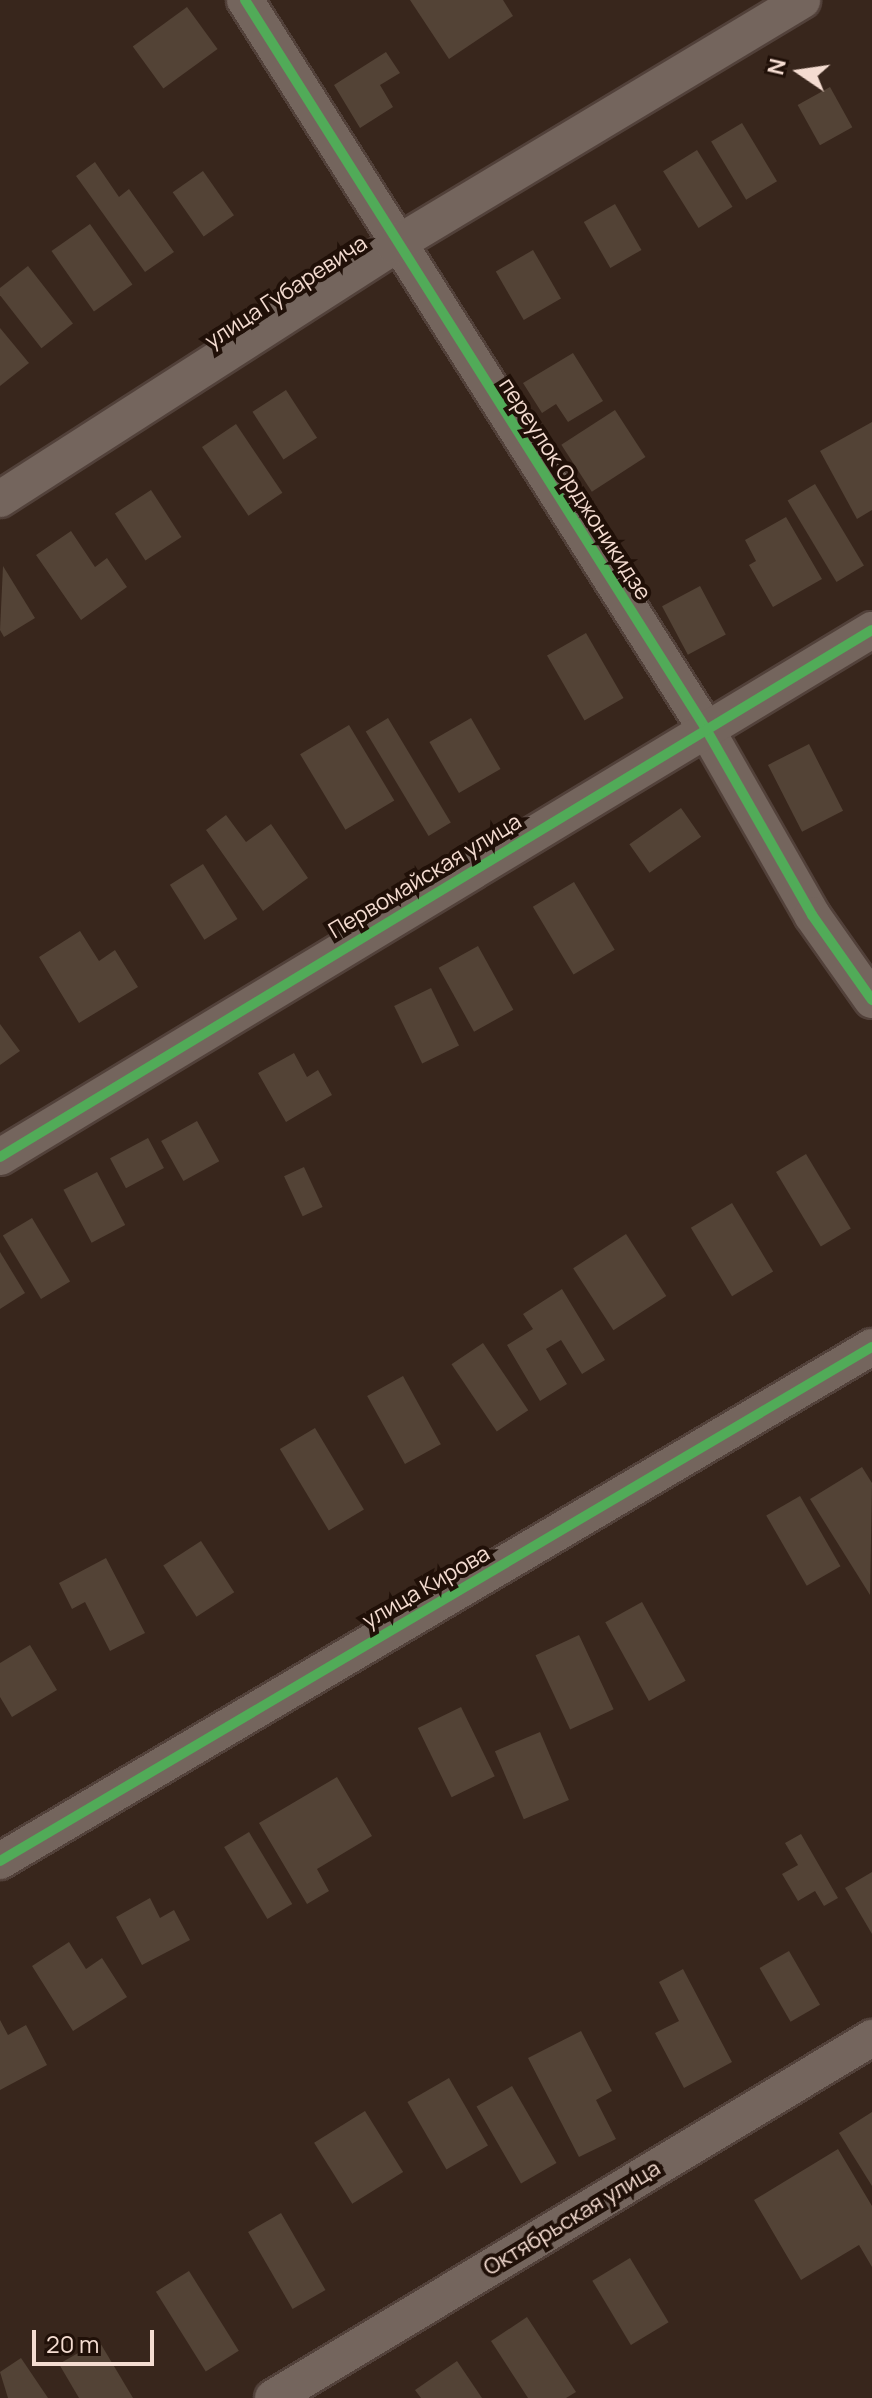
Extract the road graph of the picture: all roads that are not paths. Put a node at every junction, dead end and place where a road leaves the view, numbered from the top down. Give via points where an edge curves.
1 (245, 0) edge
2 (802, 0) edge
3 (395, 245) junction
4 (0, 499) edge
5 (872, 630) edge
6 (706, 729) junction
7 (872, 1000) edge
8 (0, 1157) edge
9 (872, 1347) edge
10 (0, 1861) edge
11 (872, 2038) edge
12 (273, 2398) edge

1 - 3 street, переулок Орджоникидзе
2 - 3 street, улица Губаревича
3 - 4 street, улица Губаревича
3 - 6 street, переулок Орджоникидзе
5 - 6 street, Первомайская улица
6 - 7 street, переулок Орджоникидзе via 812,915
6 - 8 street, Первомайская улица
9 - 10 street, улица Кирова
11 - 12 street, Октябрьская улица

